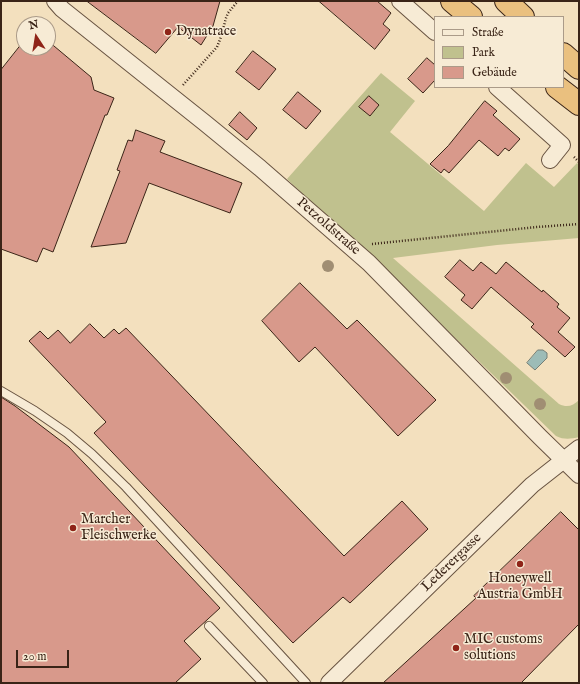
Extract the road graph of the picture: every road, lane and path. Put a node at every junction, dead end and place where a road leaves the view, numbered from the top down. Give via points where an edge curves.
1 (56, 1) edge
2 (238, 1) edge
3 (400, 1) edge
4 (452, 1) edge
5 (506, 1) edge
6 (470, 16) edge
7 (522, 16) edge
8 (434, 31) edge
9 (564, 55) edge
10 (579, 68) edge
11 (498, 88) edge
12 (558, 88) edge
13 (173, 98) junction
14 (579, 104) edge
15 (550, 160) dead end
16 (579, 224) edge
17 (350, 246) junction
18 (1, 391) edge
19 (579, 448) edge
20 (563, 460) junction
21 (579, 476) edge
22 (209, 626) dead end
23 (263, 683) edge
24 (306, 683) edge
25 (330, 683) edge

1 - 13 street, Petzoldstraße via 62,9
2 - 13 path via 228,13 217,47
3 - 8 street
4 - 6 highway
5 - 7 highway
9 - 10 highway
11 - 15 street via 562,145
12 - 14 highway
13 - 17 street, Petzoldstraße via 260,168
16 - 17 path
17 - 20 street, Petzoldstraße
18 - 24 lane via 35,411 92,454 136,498
19 - 20 street, Lederergasse
20 - 21 street, Petzoldstraße
20 - 25 street, Lederergasse via 532,485
22 - 23 lane

